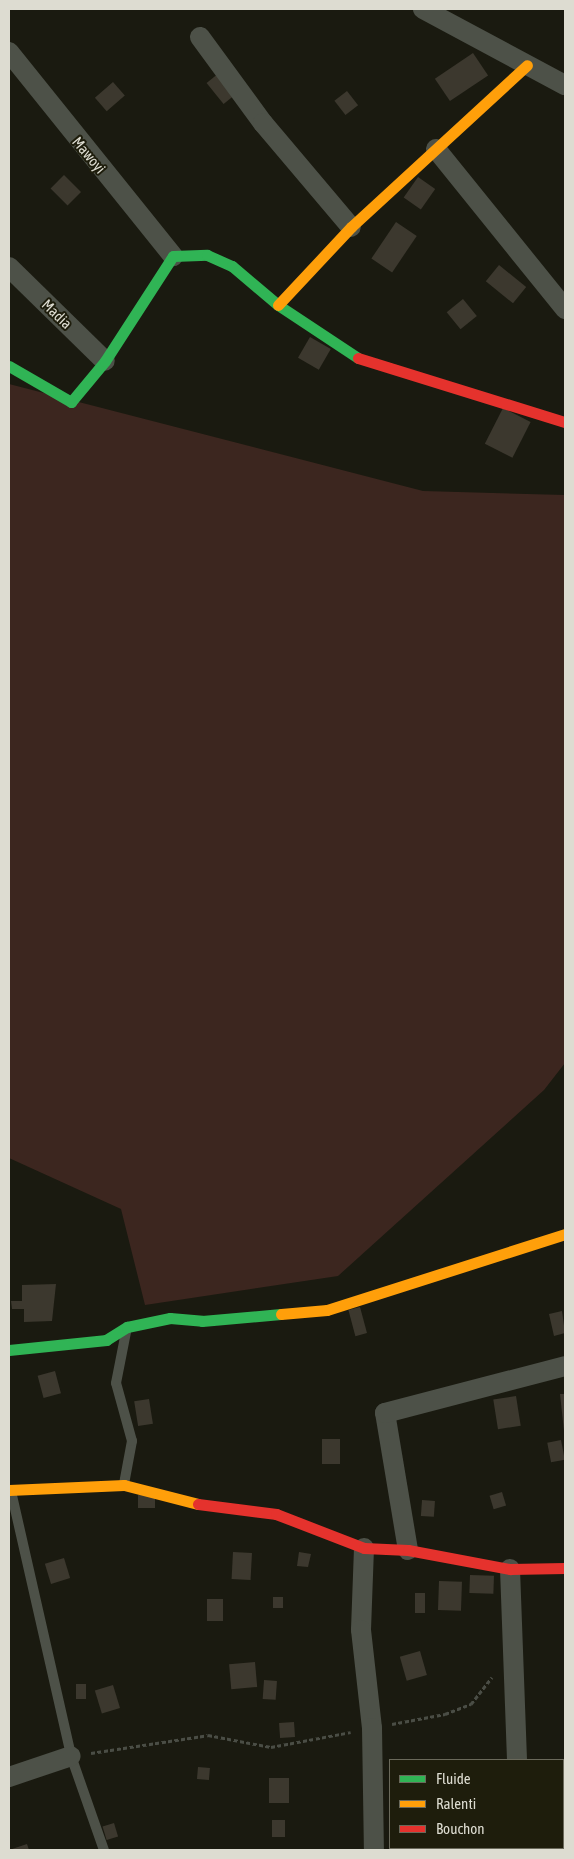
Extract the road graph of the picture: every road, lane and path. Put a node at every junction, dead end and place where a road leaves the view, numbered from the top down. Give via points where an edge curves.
1 (423, 9) edge
2 (200, 38) dead end
3 (9, 52) edge
4 (527, 65) junction
5 (565, 85) edge
6 (436, 150) junction
7 (351, 228) junction
8 (173, 256) junction
9 (9, 267) edge
10 (278, 305) junction
11 (565, 309) edge
12 (105, 361) junction
13 (9, 366) edge
14 (565, 422) edge
15 (565, 1234) edge
16 (127, 1328) junction
17 (9, 1350) edge
18 (565, 1366) edge
19 (124, 1485) junction
20 (10, 1490) edge
21 (364, 1548) junction
22 (408, 1550) junction
23 (565, 1568) edge
24 (510, 1569) junction
25 (514, 1679) junction
26 (372, 1728) junction
27 (71, 1756) junction
28 (517, 1759) edge
29 (9, 1777) edge
30 (104, 1850) edge
31 (374, 1850) edge

1 - 4 street
2 - 7 street via 263,123
3 - 8 street, Mawoyi
4 - 5 street
4 - 6 street
6 - 7 street
6 - 11 street
7 - 10 street
8 - 10 street via 207,255 224,262
8 - 12 street
9 - 12 street, Madia
10 - 14 street via 366,363
12 - 13 street via 70,402
15 - 16 street via 328,1310 202,1321 170,1318
16 - 17 street via 106,1340
16 - 19 lane via 116,1383 132,1441
18 - 22 street via 385,1413
19 - 20 street
19 - 21 street via 200,1504 276,1514
20 - 27 lane
21 - 22 street
21 - 26 street via 361,1630
22 - 24 street
23 - 24 street
24 - 25 street
25 - 26 path via 492,1677 471,1704 445,1714
25 - 28 street
26 - 27 path via 271,1747 208,1735
26 - 31 street
27 - 29 street
27 - 30 lane

